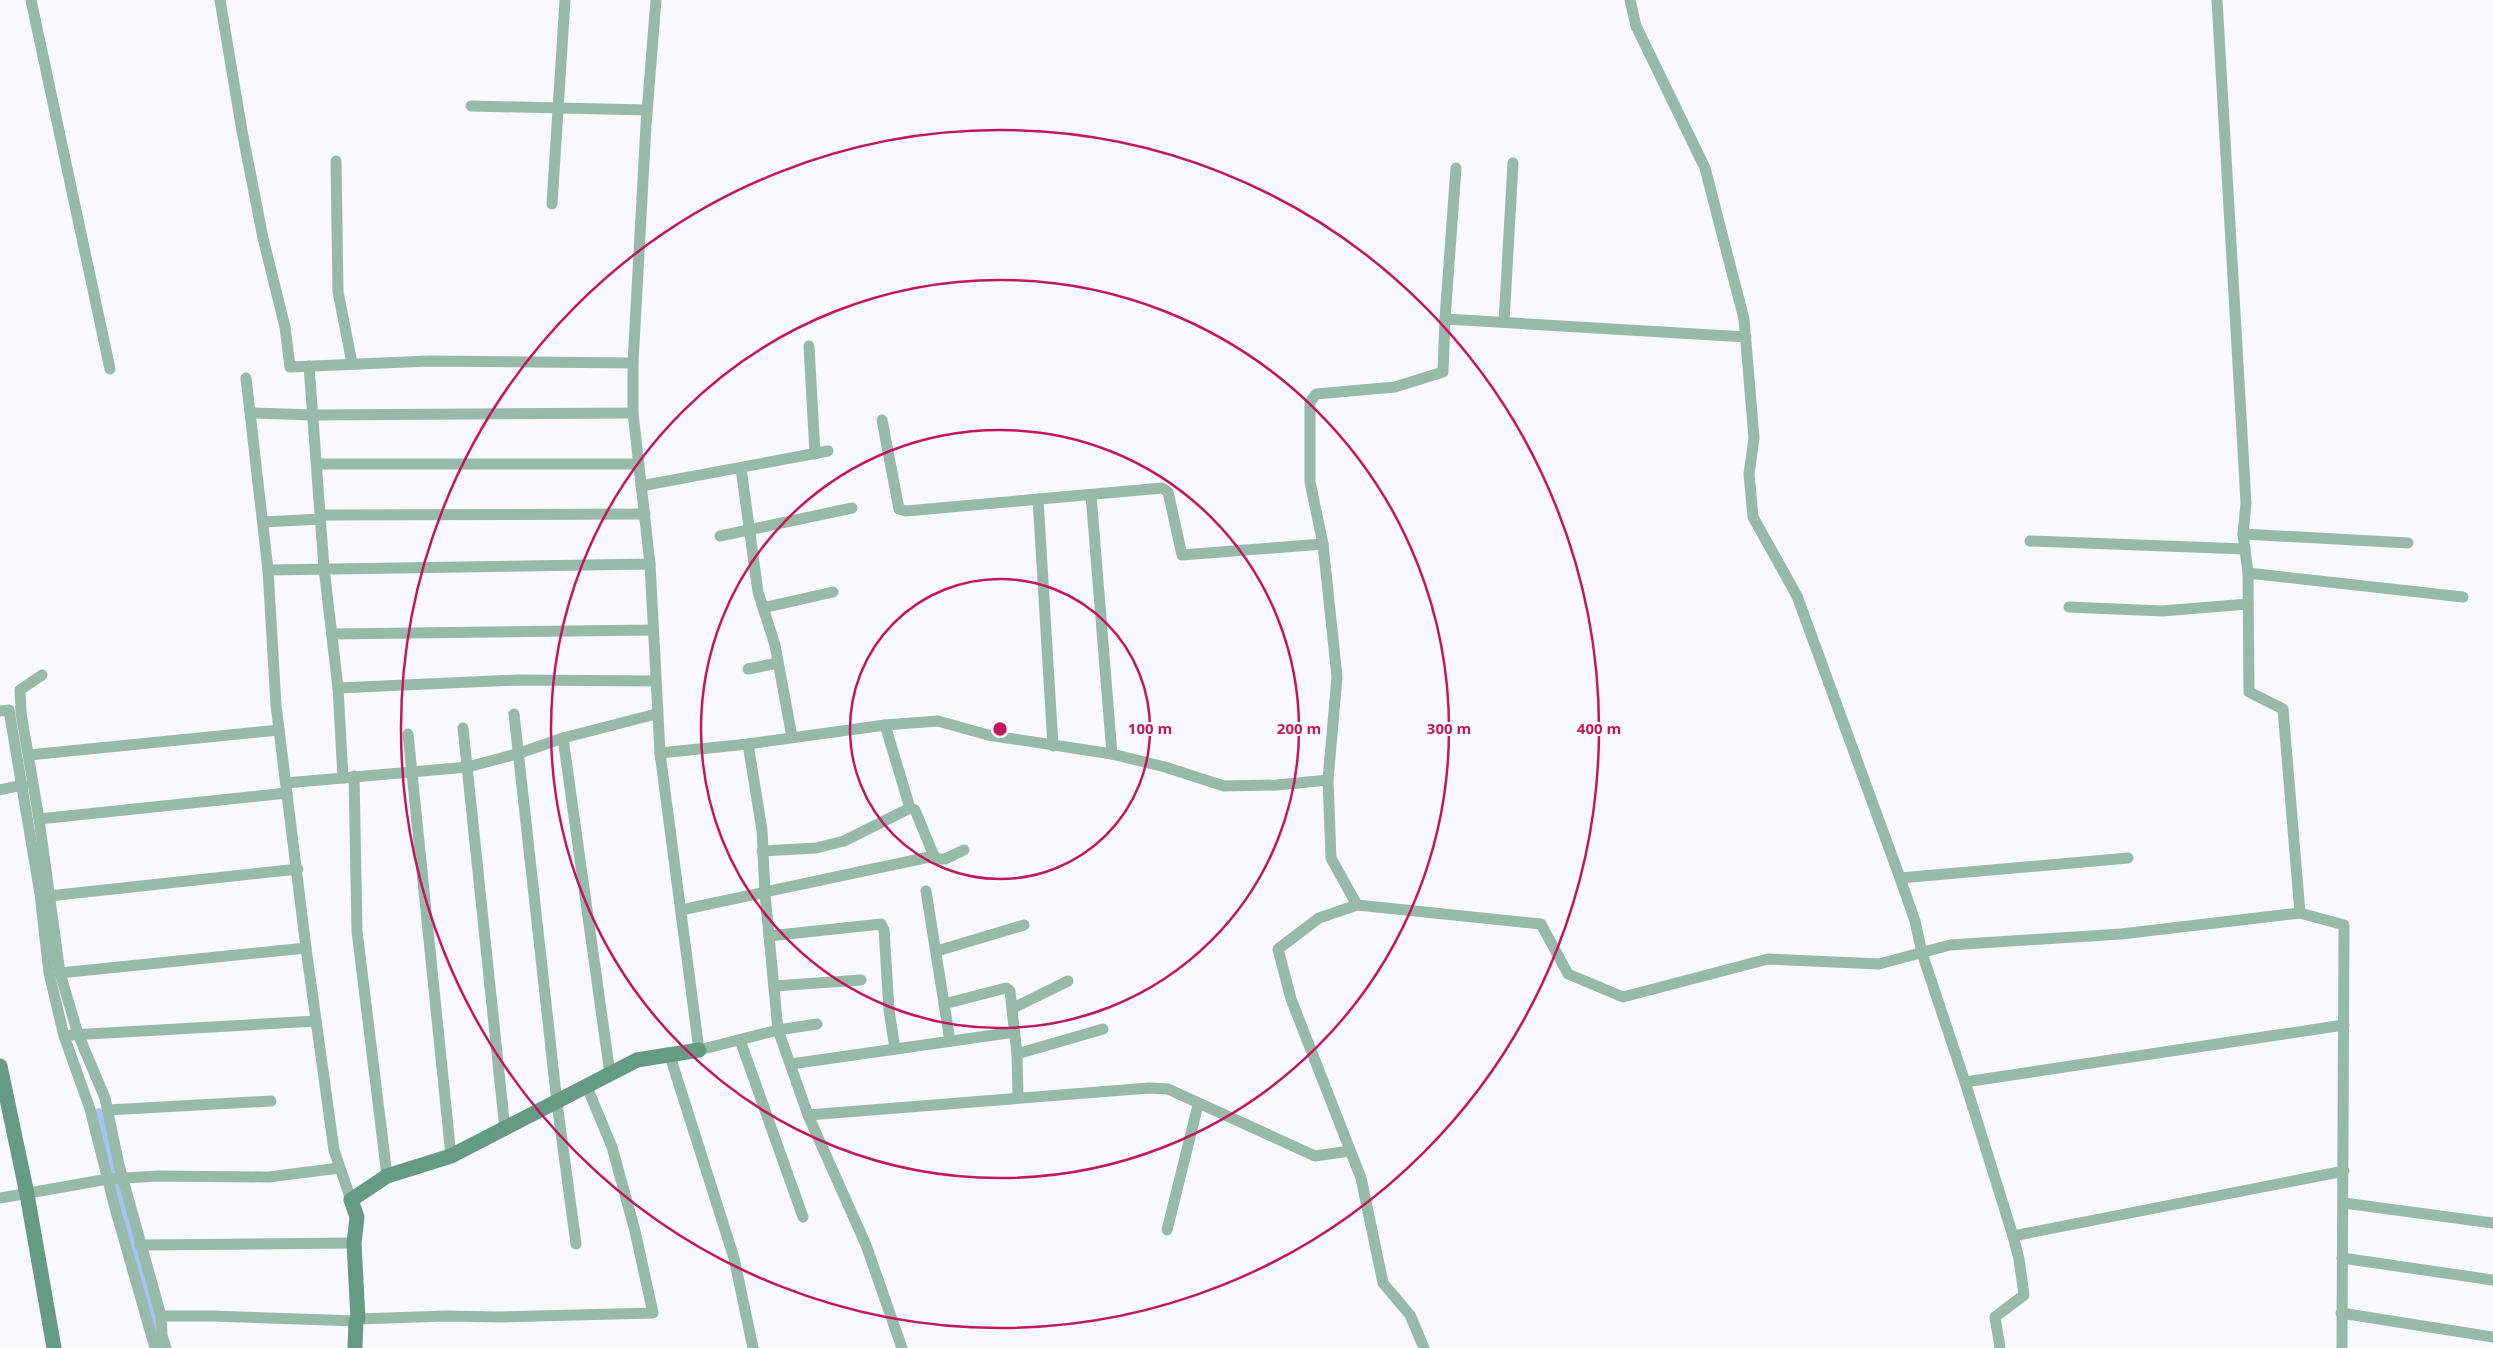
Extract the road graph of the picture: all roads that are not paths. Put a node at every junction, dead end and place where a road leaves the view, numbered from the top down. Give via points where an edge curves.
1 (30, 0) edge
2 (220, 0) edge
3 (565, 0) edge
4 (656, 0) edge
5 (1630, 0) edge
6 (2217, 0) edge
7 (471, 106) dead end
8 (558, 108) junction
9 (647, 110) junction
10 (336, 161) dead end
11 (1514, 163) dead end
12 (1456, 168) dead end
13 (552, 204) dead end
14 (1445, 319) junction
15 (1504, 322) junction
16 (1746, 337) junction
17 (809, 346) dead end
18 (632, 362) junction
19 (352, 363) junction
20 (310, 366) junction
21 (110, 369) dead end
22 (246, 378) dead end
23 (251, 413) junction
24 (633, 413) junction
25 (313, 415) junction
26 (882, 420) dead end
27 (828, 451) dead end
28 (815, 454) junction
29 (317, 464) junction
30 (638, 464) junction
31 (741, 468) junction
32 (641, 486) junction
33 (1091, 495) junction
34 (1038, 500) junction
35 (852, 508) dead end
36 (645, 514) junction
37 (321, 517) junction
38 (263, 522) junction
39 (749, 528) junction
40 (2243, 534) junction
41 (720, 536) dead end
42 (2030, 541) dead end
43 (2408, 543) dead end
44 (1323, 544) junction
45 (2245, 549) junction
46 (650, 564) junction
47 (324, 568) junction
48 (268, 570) junction
49 (2248, 573) junction
50 (833, 592) dead end
51 (2462, 597) dead end
52 (2248, 604) junction
53 (2070, 607) dead end
54 (764, 608) junction
55 (653, 630) junction
56 (332, 634) junction
57 (778, 663) junction
58 (748, 669) dead end
59 (42, 675) dead end
60 (656, 681) junction
61 (338, 688) junction
62 (0, 711) edge
63 (514, 714) dead end
64 (656, 714) junction
65 (885, 725) junction
66 (463, 728) dead end
67 (279, 730) junction
68 (408, 734) dead end
69 (792, 737) junction
70 (563, 738) junction
71 (748, 744) junction
72 (1053, 746) junction
73 (520, 753) junction
74 (660, 753) junction
75 (1112, 754) junction
76 (29, 755) junction
77 (468, 767) junction
78 (411, 772) junction
79 (349, 777) junction
80 (1328, 780) junction
81 (23, 785) junction
82 (286, 788) junction
83 (0, 790) edge
84 (910, 808) junction
85 (39, 819) junction
86 (964, 850) dead end
87 (762, 851) junction
88 (934, 856) junction
89 (2128, 858) dead end
90 (298, 869) junction
91 (1900, 878) junction
92 (926, 891) dead end
93 (765, 894) junction
94 (49, 896) junction
95 (1357, 905) junction
96 (681, 910) junction
97 (2300, 913) junction
98 (1024, 925) dead end
99 (769, 936) junction
100 (306, 948) junction
101 (936, 951) junction
102 (1922, 953) junction
103 (60, 973) junction
104 (861, 980) dead end
105 (1068, 981) dead end
106 (774, 986) junction
107 (944, 1004) junction
108 (1013, 1008) junction
109 (316, 1021) junction
110 (817, 1024) dead end
111 (2344, 1024) junction
112 (1103, 1029) dead end
113 (778, 1030) junction
114 (1015, 1032) junction
115 (78, 1034) junction
116 (64, 1036) junction
117 (740, 1040) junction
118 (950, 1041) junction
119 (895, 1049) junction
120 (699, 1050) junction
121 (669, 1053) junction
122 (1017, 1054) junction
123 (791, 1064) junction
124 (0, 1066) edge
125 (610, 1074) junction
126 (1965, 1082) junction
127 (586, 1087) junction
128 (1018, 1098) junction
129 (272, 1101) dead end
130 (557, 1103) junction
131 (1198, 1105) junction
132 (108, 1110) junction
133 (808, 1115) junction
134 (505, 1130) junction
135 (1350, 1151) junction
136 (451, 1156) junction
137 (339, 1168) junction
138 (2344, 1171) junction
139 (387, 1176) junction
140 (124, 1178) junction
141 (108, 1180) junction
142 (27, 1194) junction
143 (0, 1198) edge
144 (351, 1200) junction
145 (2344, 1203) junction
146 (803, 1217) dead end
147 (2493, 1223) edge
148 (1167, 1230) dead end
149 (2013, 1236) junction
150 (354, 1242) junction
151 (576, 1244) dead end
152 (140, 1245) junction
153 (2342, 1258) junction
154 (2493, 1280) edge
155 (2341, 1313) junction
156 (161, 1316) junction
157 (357, 1320) junction
158 (2493, 1337) edge
159 (54, 1348) edge
160 (155, 1348) edge
161 (166, 1348) edge
162 (354, 1348) edge
163 (753, 1348) edge
164 (902, 1348) edge
165 (1424, 1348) edge
166 (2000, 1348) edge
167 (2342, 1348) edge

1 - 21 street
2 - 20 street via 263,238 286,326 290,367
3 - 8 street
4 - 9 street
5 - 16 street via 1636,26 1705,168
6 - 40 street via 2246,503
7 - 8 street
8 - 9 street
8 - 13 street
9 - 18 street
10 - 19 street via 338,292
11 - 15 street
12 - 14 street
14 - 15 street
14 - 44 street via 1443,372 1395,387 1312,396 1310,482
15 - 16 street
16 - 91 street via 1754,438 1749,474 1753,517 1797,596
17 - 28 street
18 - 19 street
18 - 24 street
19 - 20 street
20 - 25 street
22 - 23 street
23 - 25 street
23 - 38 street
24 - 25 street
24 - 30 street
25 - 29 street
26 - 34 street via 899,510
27 - 28 street
28 - 31 street
29 - 30 street
29 - 37 street
30 - 32 street
31 - 32 street
31 - 39 street
32 - 36 street
33 - 34 street
33 - 44 street via 1166,489 1180,552 1185,556
33 - 75 street
34 - 72 street
35 - 39 street
36 - 37 street
36 - 46 street
37 - 38 street
37 - 47 street
38 - 48 street
39 - 41 street
39 - 54 street via 758,592
40 - 43 street
40 - 45 street
42 - 45 street
44 - 80 street via 1337,677
45 - 49 street
46 - 47 street
46 - 55 street
47 - 48 street
47 - 56 street
48 - 67 street
49 - 51 street
49 - 52 street
50 - 54 street
52 - 53 street via 2162,611
52 - 97 street via 2249,692 2282,709
54 - 57 street
55 - 56 street
55 - 60 street
56 - 61 street
57 - 58 street
57 - 69 street
59 - 76 street via 20,690
60 - 61 street via 518,680
60 - 64 street
61 - 79 street
62 - 81 street via 9,710
63 - 73 street
64 - 70 street
64 - 74 street
65 - 69 street
65 - 72 street via 938,721 988,735
65 - 84 street
66 - 77 street
67 - 76 street
67 - 82 street
68 - 78 street
69 - 71 street
70 - 73 street
70 - 125 street
71 - 74 street
71 - 87 street via 762,830
72 - 75 street
73 - 77 street
73 - 130 street
74 - 96 street
75 - 80 street via 1224,786
76 - 85 street
77 - 78 street
77 - 134 street
78 - 79 street
78 - 136 street
79 - 82 street
79 - 139 street via 357,931
80 - 95 street via 1331,858
81 - 83 street
81 - 116 street via 49,973
82 - 85 street
82 - 90 street
84 - 87 street via 844,841 816,848
84 - 88 street via 915,810
85 - 94 street
86 - 88 street via 945,859
87 - 93 street
88 - 93 street
89 - 91 street
90 - 94 street
90 - 100 street
91 - 102 street
92 - 101 street
93 - 96 street
93 - 99 street
94 - 103 street
95 - 102 street via 1541,924 1568,974 1623,996 1768,958 1879,964
95 - 135 street via 1318,918 1278,949 1291,998
96 - 120 street
97 - 102 street via 2121,934 1950,945
97 - 111 street via 2344,924
98 - 101 street
99 - 106 street
99 - 119 street via 881,924
100 - 103 street
100 - 109 street
101 - 107 street
102 - 126 street
103 - 115 street
104 - 106 street
105 - 108 street
106 - 113 street
107 - 108 street via 1006,988 1011,993
107 - 118 street
108 - 114 street
109 - 115 street
109 - 137 street
110 - 113 street
111 - 126 street
111 - 138 street
112 - 122 street
113 - 117 street
113 - 123 street
114 - 118 street
114 - 122 street
115 - 116 street
115 - 132 street via 106,1098
116 - 141 street via 90,1109
117 - 120 street
117 - 146 street
118 - 119 street
119 - 123 street
120 - 121 street
121 - 125 street via 637,1060
121 - 163 street via 734,1258
122 - 128 street
123 - 133 street
124 - 142 street
125 - 127 street
126 - 149 street
127 - 130 street
127 - 157 street via 612,1147 653,1313
128 - 131 street via 1149,1088 1168,1089
128 - 133 street
129 - 132 street
130 - 134 street
130 - 151 street
131 - 135 street via 1316,1156
131 - 148 street
132 - 140 street
133 - 164 street via 866,1245
134 - 136 street
135 - 165 street via 1361,1178 1383,1283 1410,1316
136 - 139 street
137 - 140 street via 269,1177
137 - 144 street
138 - 145 street
138 - 149 street
139 - 144 street
140 - 141 street
140 - 152 street
141 - 142 street
141 - 160 street
142 - 143 street
142 - 159 street
144 - 150 street via 356,1217
145 - 147 street
145 - 153 street
149 - 166 street via 2024,1295 1995,1317
150 - 152 street
150 - 157 street
152 - 156 street
153 - 154 street
153 - 155 street
155 - 158 street
155 - 167 street
156 - 157 street
156 - 161 street
157 - 162 street

